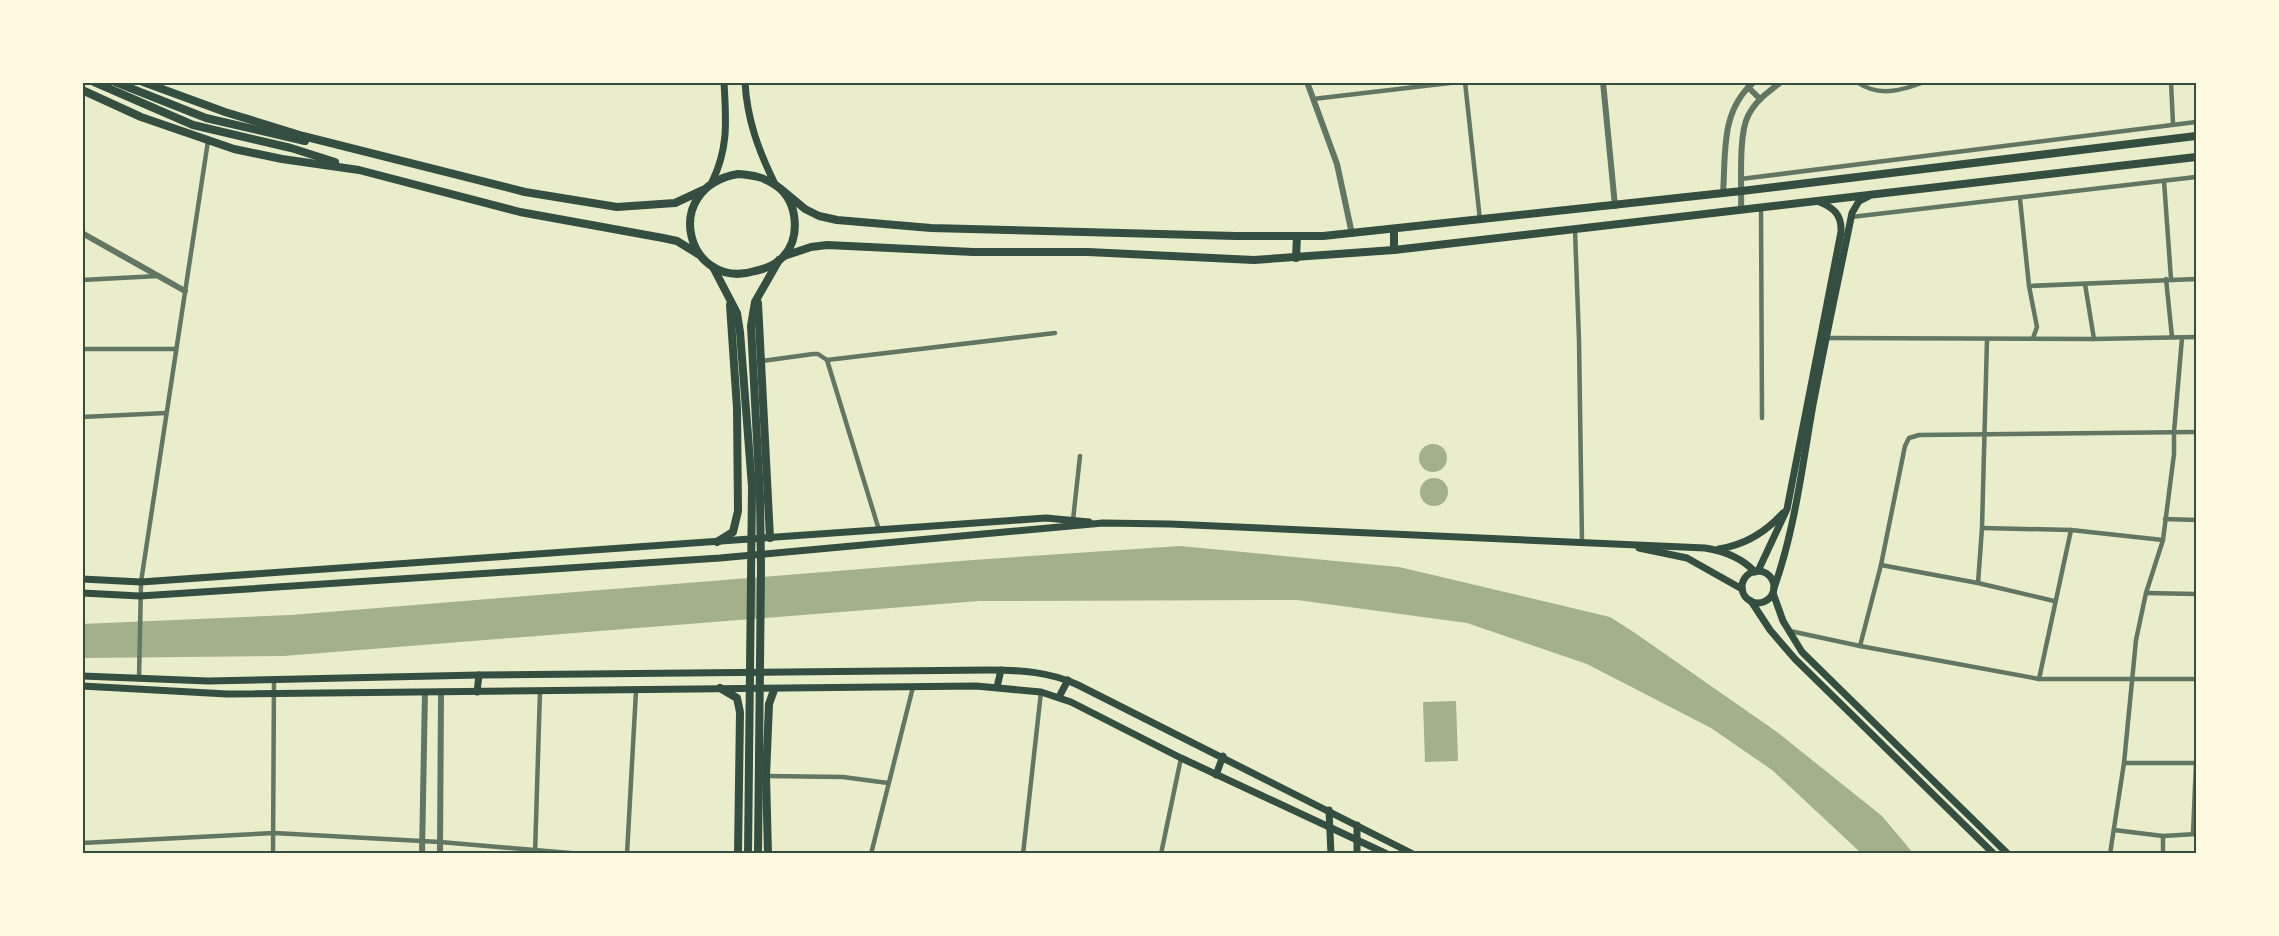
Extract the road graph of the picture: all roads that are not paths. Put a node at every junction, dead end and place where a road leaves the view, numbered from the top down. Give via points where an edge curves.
1 (94, 82) edge
2 (115, 82) edge
3 (143, 82) edge
4 (724, 82) edge
5 (745, 82) edge
6 (1307, 82) edge
7 (1458, 82) edge
8 (1465, 82) edge
9 (1603, 82) edge
10 (1781, 82) edge
11 (1857, 82) edge
12 (1924, 82) edge
13 (2171, 82) edge
14 (1751, 85) edge
15 (82, 90) edge
16 (1314, 99) junction
17 (1760, 99) junction
18 (2196, 122) edge
19 (2174, 124) junction
20 (2196, 136) edge
21 (208, 141) junction
22 (345, 147) junction
23 (2196, 157) edge
24 (359, 170) junction
25 (2196, 177) edge
26 (1741, 179) junction
27 (712, 182) junction
28 (2164, 182) junction
29 (1775, 187) junction
30 (779, 188) junction
31 (702, 190) junction
32 (1742, 191) junction
33 (1723, 193) junction
34 (1881, 193) junction
35 (2020, 199) junction
36 (1770, 200) junction
37 (1815, 201) junction
38 (1615, 206) junction
39 (1761, 207) junction
40 (1741, 210) junction
41 (1851, 217) junction
42 (1480, 220) junction
43 (1394, 229) junction
44 (1575, 230) junction
45 (82, 233) edge
46 (1352, 234) junction
47 (1297, 236) junction
48 (1394, 250) junction
49 (698, 254) junction
50 (782, 258) junction
51 (1296, 258) junction
52 (713, 267) junction
53 (159, 276) junction
54 (2169, 279) junction
55 (2196, 279) edge
56 (82, 280) edge
57 (2085, 284) junction
58 (2029, 286) junction
59 (185, 291) junction
60 (761, 292) junction
61 (728, 295) junction
62 (1055, 333) dead end
63 (2172, 337) junction
64 (2196, 337) edge
65 (1823, 338) junction
66 (2033, 338) junction
67 (2182, 338) junction
68 (1987, 339) junction
69 (2094, 339) junction
70 (82, 349) edge
71 (176, 349) junction
72 (827, 360) junction
73 (762, 361) junction
74 (166, 413) junction
75 (82, 417) edge
76 (1762, 418) dead end
77 (2174, 432) junction
78 (2196, 432) edge
79 (1985, 435) junction
80 (1080, 456) dead end
81 (1787, 509) junction
82 (2165, 519) junction
83 (1073, 520) junction
84 (2196, 520) edge
85 (1103, 524) junction
86 (1982, 528) junction
87 (879, 530) junction
88 (2071, 530) junction
89 (770, 538) junction
90 (2163, 540) junction
91 (717, 542) junction
92 (1582, 542) junction
93 (1622, 544) junction
94 (1715, 550) junction
95 (770, 554) junction
96 (720, 558) junction
97 (1881, 565) junction
98 (1757, 572) junction
99 (82, 579) edge
100 (141, 582) junction
101 (1978, 583) junction
102 (1742, 589) junction
103 (1773, 590) junction
104 (82, 593) edge
105 (2146, 593) junction
106 (2196, 594) edge
107 (140, 596) junction
108 (2054, 601) junction
109 (1751, 602) junction
110 (1787, 630) junction
111 (1860, 646) junction
112 (1001, 670) junction
113 (479, 675) junction
114 (82, 676) edge
115 (139, 677) junction
116 (274, 678) junction
117 (293, 678) junction
118 (2039, 679) junction
119 (2196, 679) edge
120 (1068, 680) junction
121 (2133, 680) junction
122 (82, 686) edge
123 (914, 687) junction
124 (997, 687) junction
125 (720, 688) junction
126 (774, 690) junction
127 (540, 691) junction
128 (636, 691) junction
129 (425, 692) junction
130 (441, 692) junction
131 (477, 692) junction
132 (1041, 692) junction
133 (274, 693) junction
134 (294, 693) junction
135 (1059, 697) junction
136 (1223, 756) junction
137 (1181, 758) junction
138 (2124, 763) junction
139 (2196, 763) edge
140 (1216, 775) junction
141 (766, 776) junction
142 (888, 783) junction
143 (1329, 810) junction
144 (1357, 825) junction
145 (1330, 826) junction
146 (2114, 830) junction
147 (274, 832) junction
148 (2194, 834) edge
149 (2163, 836) junction
150 (1357, 839) junction
151 (422, 842) junction
152 (440, 842) junction
153 (82, 843) edge
154 (535, 852) edge
155 (273, 854) edge
156 (422, 854) edge
157 (440, 854) edge
158 (582, 854) edge
159 (627, 854) edge
160 (738, 854) edge
161 (748, 854) edge
162 (758, 854) edge
163 (768, 854) edge
164 (871, 854) edge
165 (1023, 854) edge
166 (1161, 854) edge
167 (1331, 854) edge
168 (1357, 854) edge
169 (1386, 854) edge
170 (1413, 854) edge
171 (1994, 854) edge
172 (2008, 854) edge
173 (2110, 854) edge
174 (2163, 854) edge

1 - 24 main road via 193,125 291,148
2 - 22 main road via 183,111 270,135
3 - 22 main road via 225,112
4 - 27 main road via 726,141
5 - 30 main road via 750,120 763,159
6 - 16 street
7 - 16 street
8 - 42 street
9 - 38 street
10 - 17 street
11 - 12 street via 1868,90 1883,93
13 - 19 street
14 - 17 street
14 - 33 street via 1728,119
15 - 21 main road
16 - 46 street via 1337,164
17 - 26 street via 1744,125
18 - 19 street
19 - 26 street
20 - 29 main road
21 - 24 main road via 282,159
21 - 59 street
22 - 31 main road via 525,192 617,207 675,204
23 - 34 main road
24 - 49 main road via 520,212 663,238
25 - 28 street
26 - 32 street
27 - 30 main road via 738,174 764,179
27 - 31 main road
28 - 35 street
28 - 54 street
29 - 32 main road
29 - 36 main road
30 - 47 main road via 805,209 837,220 943,228
30 - 50 main road via 795,221 794,236
31 - 49 main road via 690,226
32 - 33 main road
32 - 40 street
33 - 38 main road
34 - 37 main road
34 - 41 main road via 1859,201
35 - 41 street
35 - 58 street
36 - 37 main road
36 - 39 main road
37 - 65 main road via 1834,209 1841,224
38 - 42 main road
39 - 40 main road
39 - 76 street
40 - 44 main road
41 - 65 main road
42 - 43 main road
43 - 46 main road
43 - 48 main road
44 - 48 main road
44 - 92 street
45 - 53 street
46 - 47 main road
47 - 51 main road
48 - 51 main road
49 - 52 main road
50 - 51 main road via 811,247 836,245 1254,260
50 - 52 main road via 744,274
50 - 60 main road
52 - 61 main road
53 - 56 street
53 - 59 street
54 - 55 street
54 - 57 street
54 - 63 street
57 - 58 street
57 - 69 street
58 - 66 street via 2037,327
59 - 71 street
60 - 73 main road via 757,304
60 - 162 main road via 751,326 761,567
61 - 91 main road via 737,408 738,511 733,532
61 - 161 main road via 740,332 752,487
62 - 72 street
63 - 67 street
63 - 69 street
64 - 67 street
65 - 68 street
65 - 81 main road
65 - 103 main road via 1793,520
66 - 68 street
66 - 69 street
67 - 77 street
68 - 79 street
70 - 71 street
71 - 74 street
72 - 73 street via 813,354
72 - 87 street
73 - 89 main road
74 - 75 street
74 - 100 street
77 - 78 street
77 - 79 street
77 - 82 street
79 - 86 street
79 - 97 street via 1909,438
80 - 83 street
81 - 94 main road via 1758,535
81 - 98 main road
82 - 84 street
82 - 90 street
83 - 85 main road
83 - 87 main road via 1046,518
85 - 92 main road
85 - 95 main road
86 - 88 street
86 - 101 street
87 - 89 main road
88 - 90 street
88 - 108 street
89 - 91 main road
89 - 95 main road
90 - 105 street
91 - 96 main road
91 - 100 main road
92 - 93 main road
93 - 94 main road
93 - 102 main road via 1687,558
94 - 98 main road via 1739,558
95 - 96 main road
96 - 107 main road
97 - 101 street
97 - 111 street
98 - 102 main road via 1747,576
98 - 103 main road via 1771,578
99 - 100 main road
100 - 107 street
101 - 108 street
102 - 109 main road
103 - 109 main road via 1766,600
103 - 110 main road
104 - 107 main road
105 - 106 street
105 - 121 street
107 - 115 street
108 - 118 street
109 - 171 main road via 1795,659
110 - 111 street
110 - 172 main road via 1802,652
111 - 118 street
112 - 113 main road
112 - 120 main road
112 - 124 main road
113 - 117 main road
113 - 131 main road
114 - 115 main road
115 - 116 main road via 208,681
116 - 117 main road
116 - 133 street
117 - 134 main road via 286,686
118 - 121 street
119 - 121 street
120 - 135 main road
120 - 136 main road
121 - 138 street
122 - 133 main road
123 - 124 main road
123 - 126 main road
123 - 142 street
124 - 132 main road
125 - 126 main road
125 - 128 main road
125 - 160 main road via 737,698 740,712
126 - 141 main road via 769,704
127 - 128 main road
127 - 131 main road
127 - 154 street
128 - 159 street
129 - 130 main road
129 - 134 main road
129 - 151 street
130 - 131 main road
130 - 152 street
132 - 135 main road
132 - 165 street
133 - 134 main road
133 - 147 street
135 - 137 main road
136 - 140 main road
136 - 143 main road
137 - 140 main road
137 - 166 street
138 - 139 street
138 - 146 street
139 - 148 street
140 - 145 main road
141 - 142 street via 843,777
141 - 163 main road
142 - 164 street
143 - 144 main road
143 - 145 main road
144 - 150 main road
144 - 170 main road
145 - 150 main road
145 - 167 main road
146 - 149 street
146 - 173 street
147 - 151 street
147 - 153 street
147 - 155 street
148 - 149 street
149 - 174 street
150 - 168 main road
150 - 169 main road
151 - 152 street
151 - 156 street
152 - 154 street
152 - 157 street
154 - 158 street

